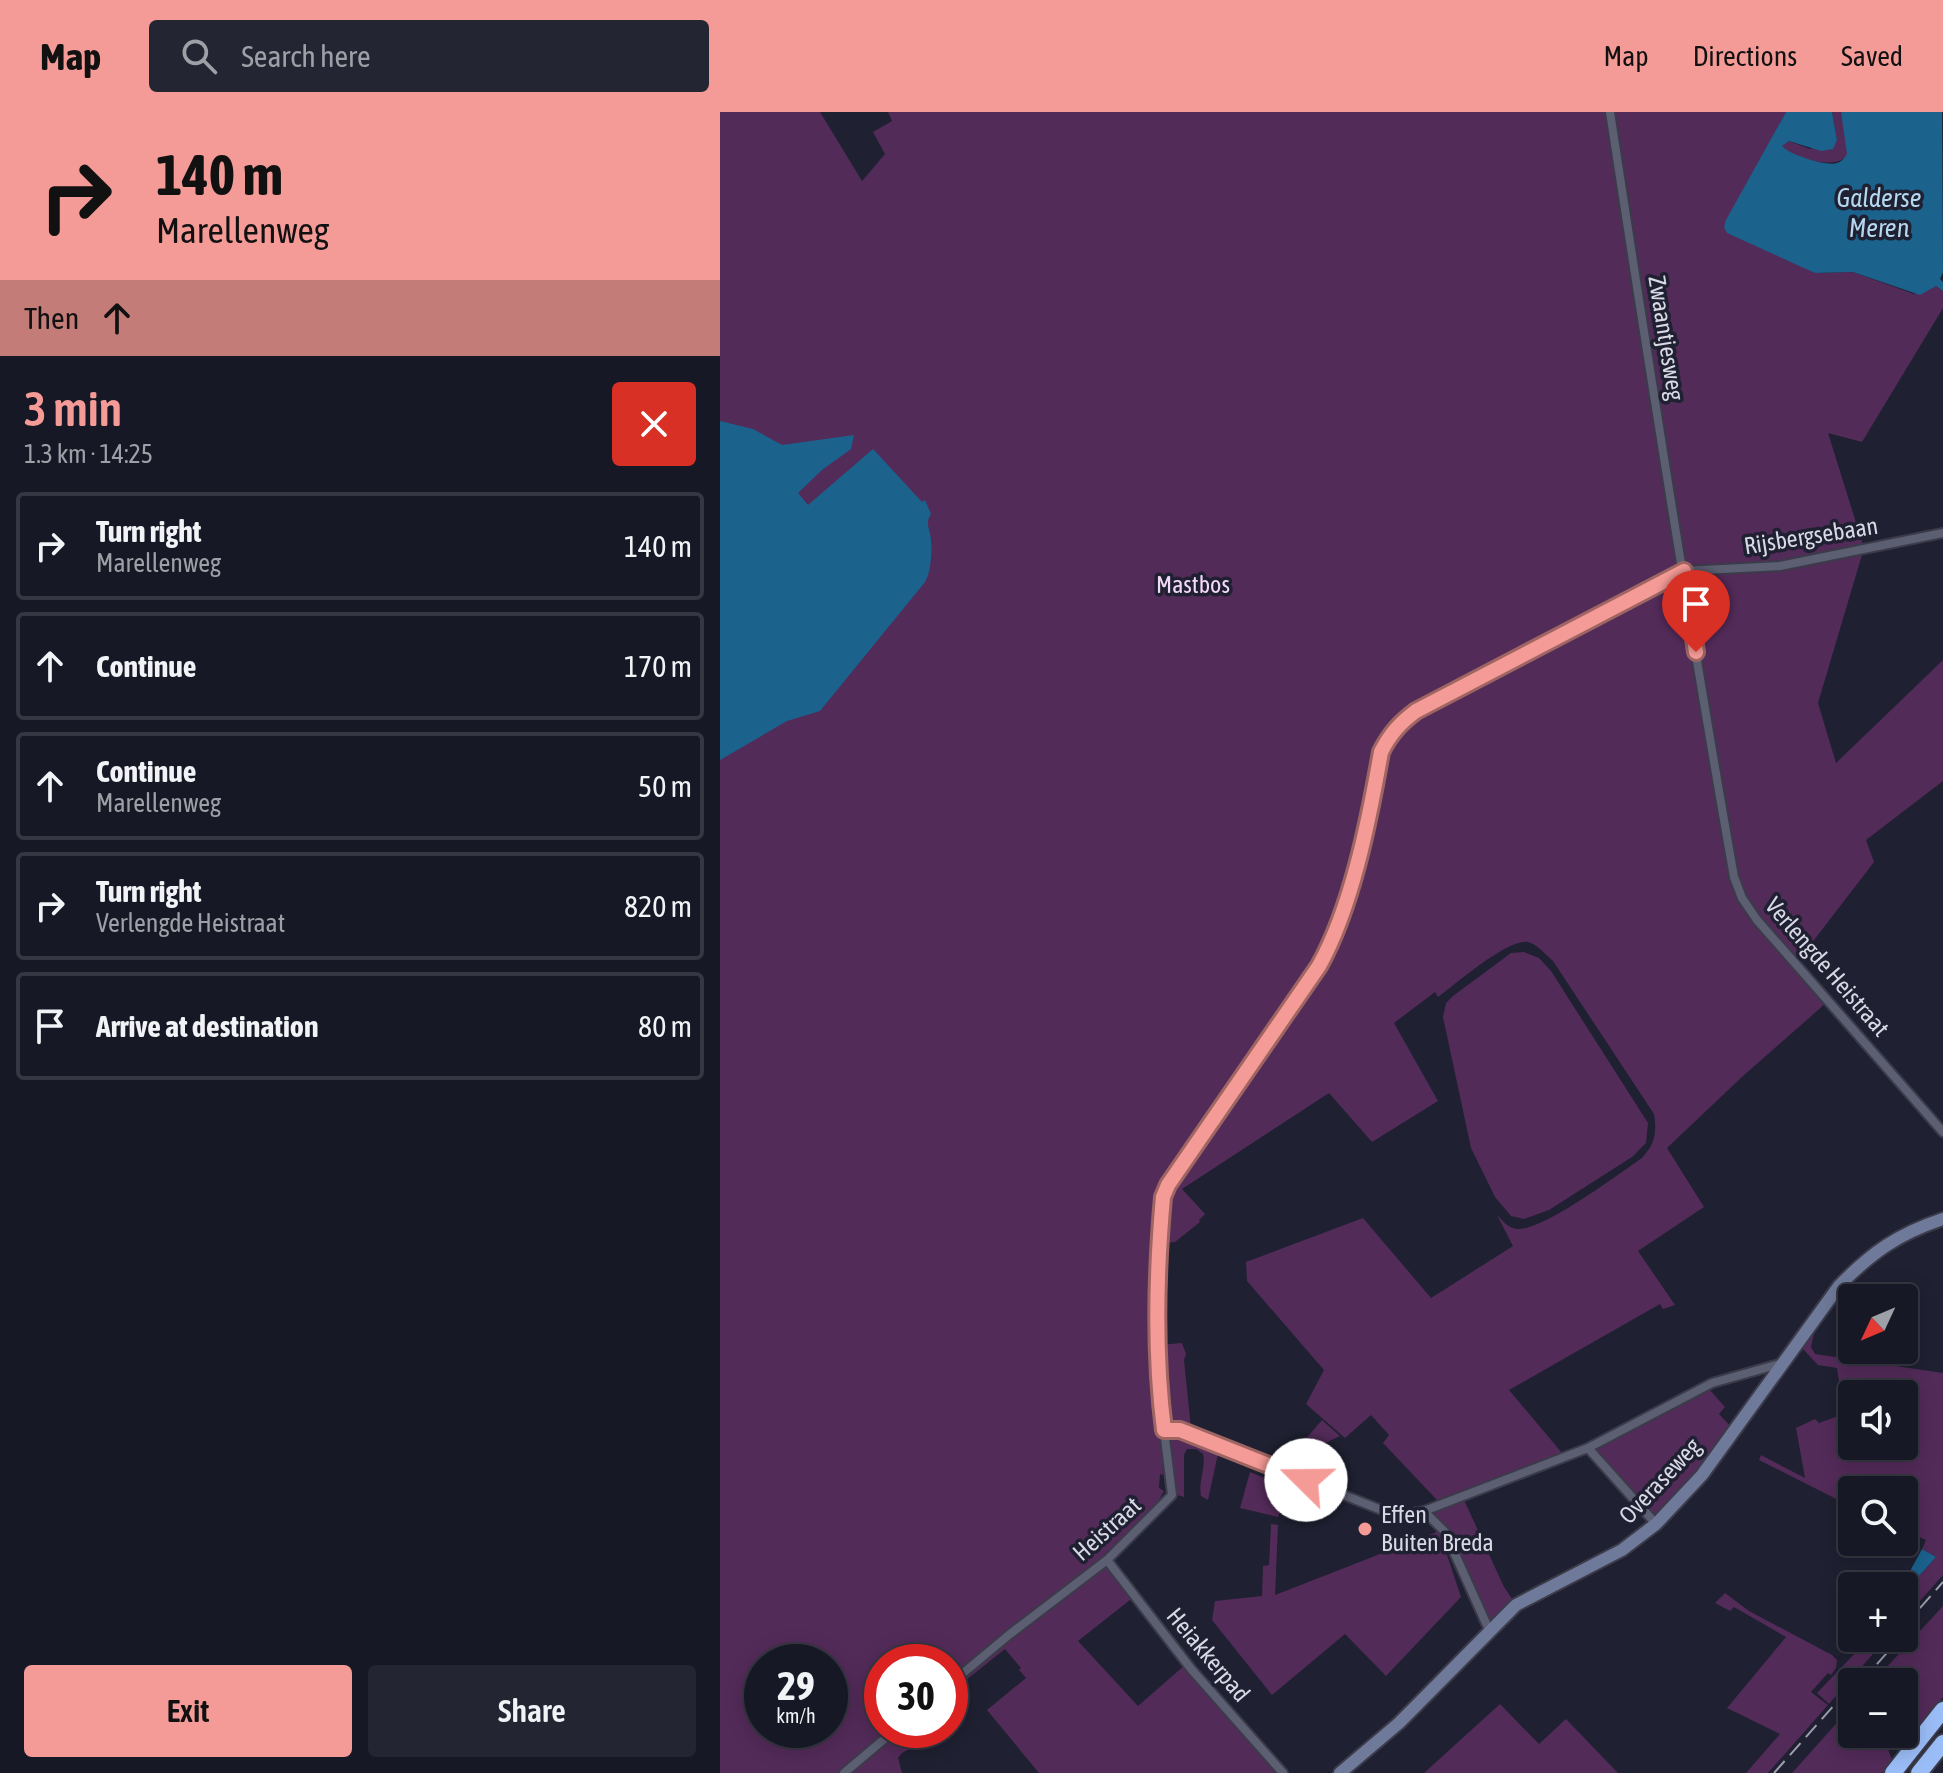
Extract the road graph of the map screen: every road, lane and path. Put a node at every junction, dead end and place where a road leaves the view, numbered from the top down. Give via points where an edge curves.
1 (1610, 112) edge
2 (1943, 533) edge
3 (1684, 571) junction
4 (1943, 1132) edge
5 (1943, 1219) edge
6 (1783, 1363) junction
7 (1164, 1430) junction
8 (1588, 1448) junction
9 (1424, 1511) junction
10 (1656, 1524) junction
11 (1107, 1560) junction
12 (1490, 1632) junction
13 (968, 1669) edge
14 (1943, 1710) edge
15 (1943, 1743) edge
16 (874, 1748) edge
17 (844, 1773) edge
18 (1283, 1773) edge
19 (1340, 1773) edge
20 (1893, 1773) edge
21 (1919, 1773) edge

1 - 3 street, Zwaantjesweg
2 - 3 street, Rijsbergsebaan via 1780,566
3 - 4 street, Verlengde Heistraat via 1707,733 1742,898
3 - 7 street via 1416,711 1388,736 1335,936 1163,1197 1156,1286
5 - 6 street, Overaseweg via 1883,1245 1863,1261
6 - 8 street via 1712,1383
6 - 10 street, Overaseweg via 1702,1475
7 - 9 street via 1210,1441 1389,1513
7 - 11 street, Heistraat via 1172,1495
8 - 9 street
8 - 10 street
9 - 12 street via 1445,1532
10 - 12 street, Overaseweg via 1612,1556 1516,1605
11 - 13 street, Heistraat
11 - 18 street, Heiakkerpad via 1192,1670
12 - 19 street, Overaseweg
14 - 20 highway
15 - 21 highway
16 - 17 street

